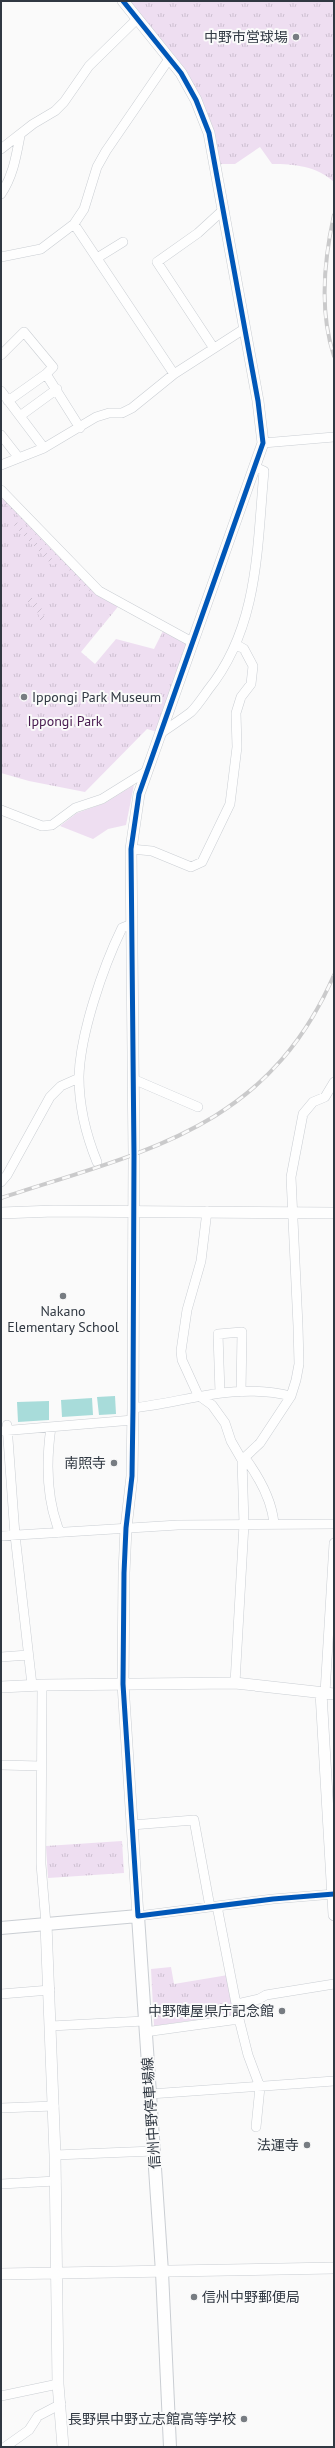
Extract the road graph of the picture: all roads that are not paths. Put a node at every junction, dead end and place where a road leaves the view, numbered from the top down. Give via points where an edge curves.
1 (126, 2) edge
2 (136, 20) junction
3 (169, 60) junction
4 (20, 136) junction
5 (1, 149) edge
6 (1, 194) edge
7 (222, 211) junction
8 (74, 224) junction
9 (123, 242) dead end
10 (1, 257) edge
11 (97, 258) junction
12 (244, 328) junction
13 (213, 347) junction
14 (1, 355) edge
15 (46, 374) junction
16 (174, 374) junction
17 (57, 389) junction
18 (1, 391) edge
19 (8, 401) junction
20 (20, 416) junction
21 (80, 428) junction
22 (1, 435) edge
23 (334, 437) edge
24 (262, 443) junction
25 (44, 448) junction
26 (19, 458) junction
27 (1, 465) edge
28 (255, 467) junction
29 (1, 490) edge
30 (192, 642) junction
31 (237, 645) junction
32 (161, 733) junction
33 (148, 771) junction
34 (1, 810) edge
35 (131, 849) junction
36 (132, 924) junction
37 (79, 1078) junction
38 (134, 1079) junction
39 (334, 1082) edge
40 (198, 1107) dead end
41 (97, 1162) dead end
42 (1, 1182) edge
43 (132, 1211) junction
44 (207, 1211) junction
45 (294, 1212) junction
46 (1, 1213) edge
47 (334, 1213) edge
48 (241, 1392) junction
49 (220, 1393) junction
50 (198, 1395) junction
51 (291, 1396) junction
52 (133, 1408) junction
53 (133, 1420) junction
54 (51, 1427) junction
55 (6, 1429) edge
56 (244, 1459) junction
57 (244, 1524) junction
58 (274, 1524) junction
59 (334, 1524) edge
60 (126, 1528) junction
61 (60, 1532) junction
62 (16, 1535) junction
63 (1, 1536) edge
64 (334, 1542) edge
65 (332, 1608) edge
66 (28, 1655) junction
67 (1, 1657) edge
68 (235, 1683) junction
69 (123, 1684) junction
70 (37, 1685) junction
71 (1, 1687) edge
72 (326, 1693) edge
73 (1, 1765) edge
74 (41, 1766) junction
75 (132, 1825) junction
76 (333, 1894) edge
77 (214, 1906) junction
78 (334, 1915) edge
79 (138, 1916) junction
80 (46, 1924) junction
81 (1, 1928) edge
82 (334, 1984) edge
83 (50, 1990) junction
84 (1, 1994) edge
85 (237, 2004) junction
86 (239, 2019) junction
87 (51, 2026) junction
88 (145, 2026) junction
89 (334, 2081) edge
90 (260, 2087) junction
91 (150, 2094) junction
92 (54, 2106) junction
93 (1, 2108) edge
94 (256, 2127) dead end
95 (154, 2151) junction
96 (55, 2155) junction
97 (56, 2181) junction
98 (1, 2184) edge
99 (334, 2268) edge
100 (162, 2272) junction
101 (56, 2273) junction
102 (1, 2274) edge
103 (58, 2384) junction
104 (1, 2396) edge
105 (61, 2404) junction
106 (5, 2447) edge
107 (63, 2447) edge
108 (170, 2447) edge

1 - 2 street
2 - 3 street
2 - 4 street via 89,66 55,112 33,124
3 - 7 street via 181,73 196,100 209,132
3 - 8 street via 106,151 84,209
4 - 5 street
4 - 6 street via 14,167 9,182
7 - 12 street
7 - 13 street via 157,262
8 - 10 street via 41,249
8 - 11 street
9 - 11 street
11 - 16 street
12 - 13 street
12 - 24 street via 258,401
13 - 16 street
14 - 15 street via 24,332 53,367
15 - 17 street
15 - 19 street
16 - 21 street via 132,408 122,413 96,417
17 - 20 street
17 - 21 street
18 - 19 street
19 - 20 street
20 - 25 street
21 - 25 street
22 - 26 street
23 - 24 street
24 - 28 street
25 - 26 street
26 - 27 street
28 - 30 street
28 - 31 street via 264,471 256,571 249,610
29 - 30 street via 99,591
30 - 32 street
31 - 32 street via 217,679 191,711
31 - 35 street via 244,648 252,666 251,684 241,697 236,714 237,747 230,804 202,862 191,866 152,851
32 - 33 street
33 - 34 street via 102,799 74,808 52,825 42,826
33 - 35 street via 139,794
35 - 36 street
36 - 37 street via 122,928 101,981 80,1057
36 - 38 street
37 - 41 street via 84,1124
37 - 42 street via 61,1086 50,1097
38 - 40 street
38 - 43 street
39 - 45 street via 325,1097 313,1102 303,1114 290,1177
43 - 44 street
43 - 46 street
43 - 52 street
44 - 45 street
44 - 50 street via 201,1261 187,1310 181,1350 182,1360
45 - 47 street
45 - 51 street via 299,1364
48 - 49 street
48 - 49 street via 242,1332 218,1334
48 - 51 street via 273,1391
49 - 50 street
50 - 52 street
50 - 56 street via 220,1414
51 - 56 street via 260,1443
52 - 53 street
53 - 54 street
53 - 60 street via 132,1476
54 - 55 street
54 - 61 street via 47,1452 50,1499
55 - 62 street
56 - 57 street
56 - 58 street via 258,1475 273,1512
57 - 58 street
57 - 60 street
57 - 68 street
58 - 59 street
60 - 61 street
60 - 69 street
61 - 62 street
62 - 63 street
62 - 66 street
64 - 65 street
65 - 72 street
66 - 67 street
66 - 70 street
68 - 69 street
68 - 72 street
69 - 70 street
69 - 75 street
70 - 71 street
70 - 74 street
72 - 76 street
73 - 74 street
74 - 80 street via 41,1864
75 - 77 street via 194,1820
75 - 79 street
76 - 77 street
76 - 78 street
77 - 79 street
77 - 85 street
79 - 80 main road
79 - 88 main road, 信州中野停車場線
80 - 81 main road
80 - 83 street
82 - 85 street via 266,1995 259,2000
83 - 84 street
83 - 87 street
85 - 86 street
86 - 88 street
86 - 90 street via 248,2055
87 - 88 street
87 - 92 street
88 - 91 main road, 信州中野停車場線
89 - 90 street
90 - 91 street
90 - 94 street
91 - 95 main road, 信州中野停車場線
92 - 93 street
92 - 96 street
95 - 96 street
95 - 100 main road, 信州中野停車場線
96 - 97 street
97 - 98 street
97 - 101 street
99 - 100 street
100 - 101 street
100 - 108 main road, 信州中野停車場線
101 - 102 street
101 - 103 street
103 - 104 street
103 - 105 street
105 - 106 street via 38,2416 29,2430
105 - 107 street

